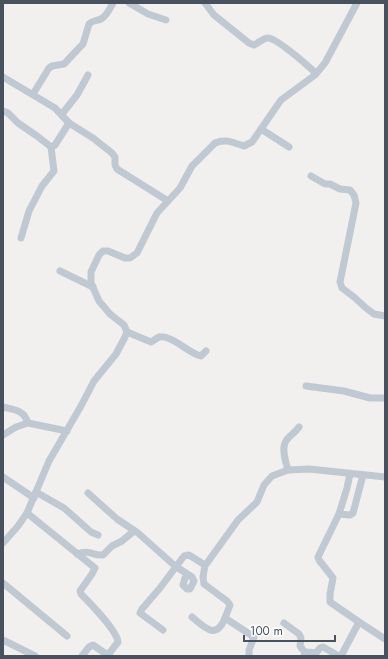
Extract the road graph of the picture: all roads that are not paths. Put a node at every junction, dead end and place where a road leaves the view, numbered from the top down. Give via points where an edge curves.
1 (113, 3) edge
2 (129, 3) edge
3 (205, 3) edge
4 (357, 3) edge
5 (166, 20) dead end
6 (316, 73) junction
7 (88, 75) dead end
8 (3, 77) edge
9 (33, 94) junction
10 (3, 112) edge
11 (62, 114) junction
12 (69, 123) junction
13 (261, 129) junction
14 (50, 147) junction
15 (289, 147) dead end
16 (311, 176) dead end
17 (168, 201) junction
18 (21, 238) dead end
19 (60, 271) dead end
20 (93, 287) junction
21 (385, 316) edge
22 (127, 332) junction
23 (206, 352) dead end
24 (306, 386) dead end
25 (385, 398) edge
26 (3, 407) edge
27 (28, 423) junction
28 (299, 427) dead end
29 (66, 431) junction
30 (3, 434) edge
31 (288, 470) junction
32 (350, 474) junction
33 (363, 475) junction
34 (3, 477) edge
35 (385, 477) edge
36 (88, 493) dead end
37 (35, 495) junction
38 (27, 514) junction
39 (339, 514) junction
40 (134, 530) junction
41 (98, 535) dead end
42 (3, 543) edge
43 (77, 554) junction
44 (205, 565) junction
45 (175, 566) junction
46 (188, 575) dead end
47 (3, 583) edge
48 (192, 617) dead end
49 (225, 618) junction
50 (359, 622) junction
51 (284, 623) dead end
52 (163, 630) dead end
53 (68, 636) dead end
54 (385, 639) edge
55 (3, 640) edge
56 (304, 655) edge
57 (35, 656) edge
58 (82, 656) edge
59 (108, 656) edge
60 (249, 656) edge
61 (340, 656) edge

1 - 9 street via 104,18 89,24 83,44 68,61 52,66 45,73
2 - 5 street via 148,14
3 - 6 street via 214,15 249,43 254,45 271,38
4 - 6 street
6 - 13 street via 281,100
7 - 11 street
8 - 9 street
9 - 11 street
10 - 14 street via 8,113
11 - 12 street
12 - 14 street via 56,145
12 - 17 street via 112,153 115,157 115,167 120,172
13 - 15 street
13 - 17 street via 252,142 244,146 226,140 215,143 192,166 180,188
14 - 18 street via 54,171 42,186 29,211
16 - 21 street via 325,184 350,190 354,195 356,203 341,286 374,314
17 - 20 street via 157,213 137,253 130,258 108,251 103,251 99,255 91,272
19 - 20 street
20 - 22 street via 99,301 124,325
22 - 23 street via 151,342 159,337 166,338 196,355 202,356
22 - 29 street via 116,354 94,381
24 - 25 street via 344,391 370,398
26 - 27 street via 22,413
27 - 29 street
27 - 30 street
28 - 31 street via 284,445
29 - 37 street via 49,461
31 - 32 street via 309,469
31 - 44 street via 267,480 257,502 238,520
32 - 33 street
32 - 39 street
33 - 35 street
33 - 39 street via 353,513
34 - 37 street
36 - 40 street via 117,519
37 - 38 street
37 - 41 street via 64,508 91,532
38 - 42 street
38 - 43 street
39 - 50 street via 319,554 319,560 333,578 330,602
40 - 43 street via 103,554 97,555 86,551
40 - 45 street
43 - 59 street via 95,568 80,591 81,594 118,640
44 - 45 street via 189,555 184,556
44 - 49 street via 204,584 230,605
45 - 46 street
45 - 52 street via 140,613
47 - 53 street
48 - 49 street via 209,631 219,628
49 - 60 street via 253,635
50 - 54 street
50 - 61 street
51 - 56 street via 299,634
55 - 57 street
56 - 61 street via 307,652 316,653 323,647
58 - 59 street via 93,645

